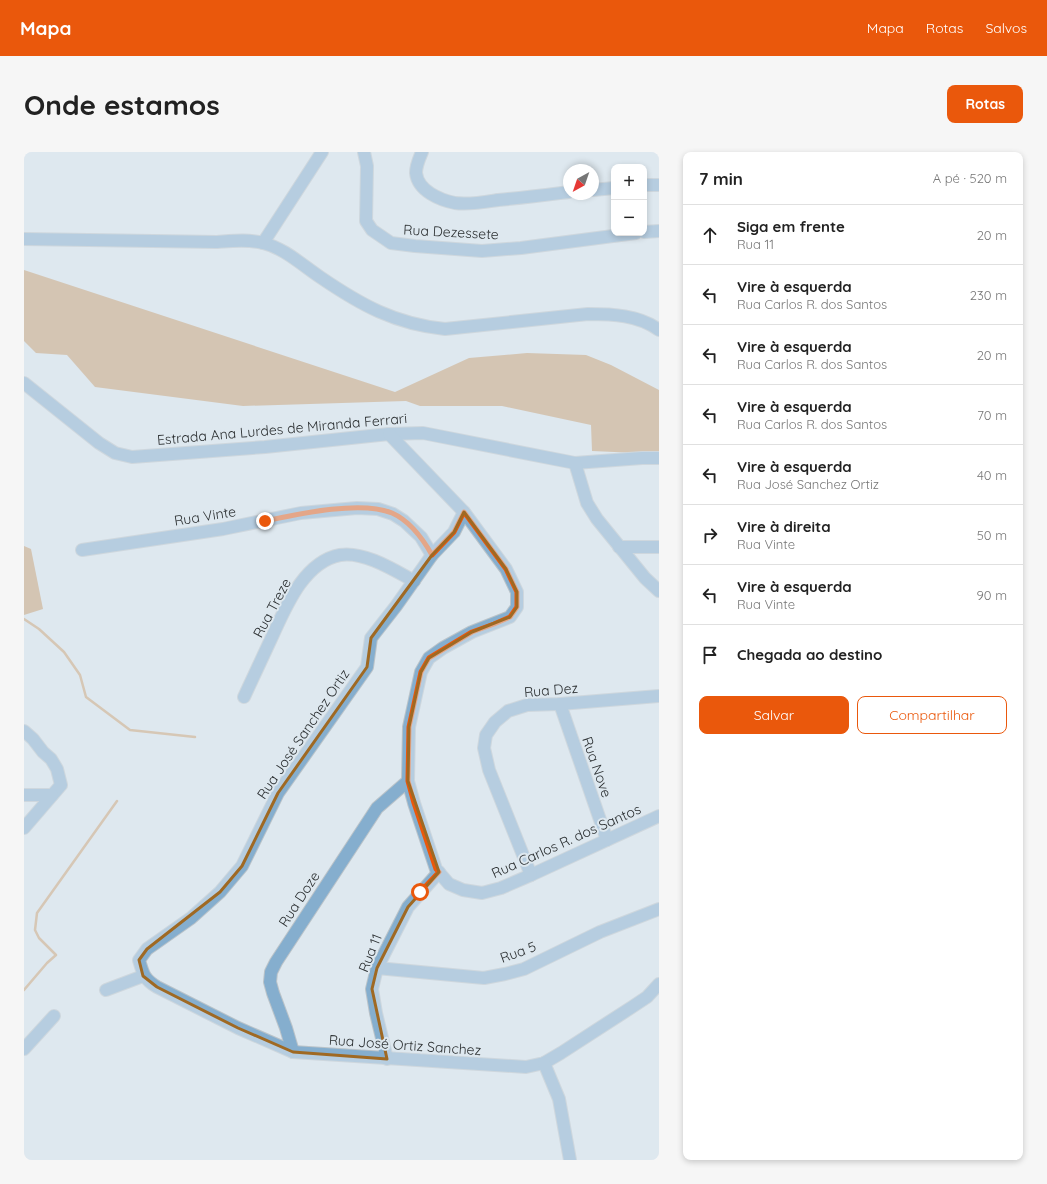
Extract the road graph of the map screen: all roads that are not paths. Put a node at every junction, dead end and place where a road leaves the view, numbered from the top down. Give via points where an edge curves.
1 (322, 152) edge
2 (364, 152) edge
3 (422, 152) edge
4 (647, 185) edge
5 (659, 185) edge
6 (611, 188) edge
7 (599, 189) edge
8 (563, 193) edge
9 (659, 231) edge
10 (647, 232) edge
11 (613, 236) edge
12 (24, 239) edge
13 (263, 243) junction
14 (659, 330) edge
15 (24, 383) edge
16 (389, 434) junction
17 (659, 458) edge
18 (575, 464) junction
19 (464, 512) junction
20 (619, 547) junction
21 (659, 547) edge
22 (82, 550) dead end
23 (432, 555) junction
24 (414, 581) junction
25 (659, 591) edge
26 (659, 696) edge
27 (244, 697) dead end
28 (560, 704) junction
29 (24, 732) edge
30 (408, 781) junction
31 (24, 795) edge
32 (52, 795) junction
33 (659, 816) edge
34 (24, 828) edge
35 (607, 840) junction
36 (439, 872) junction
37 (531, 875) junction
38 (659, 909) edge
39 (377, 968) junction
40 (143, 976) junction
41 (659, 984) edge
42 (106, 990) dead end
43 (54, 1016) dead end
44 (24, 1049) edge
45 (293, 1052) junction
46 (387, 1059) junction
47 (544, 1063) junction
48 (570, 1160) edge

1 - 13 street
2 - 11 street, Rua Dezessete via 366,221 372,230 391,243 482,252
3 - 8 street via 416,174 421,184 432,195 444,200 457,203 484,202
4 - 5 street
6 - 7 street
9 - 10 street
12 - 13 street via 217,242 243,240
13 - 14 street via 282,251 355,300 398,320 424,327 445,329 609,314 632,318
15 - 16 street, Estrada Ana Lurdes de Miranda Ferrari via 99,443 115,453 132,457
16 - 18 street, Estrada Ana Lurdes de Miranda Ferrari via 422,433
16 - 19 street, Rua Carlos R. dos Santos
17 - 18 street, Estrada Ana Lurdes de Miranda Ferrari
18 - 20 street via 587,503
19 - 23 street, Rua José Sanchez Ortiz via 454,532
19 - 30 street, Rua Carlos R. dos Santos via 506,569 517,592 517,607 510,617 472,632 429,658 421,672 409,727
20 - 21 street
20 - 25 street
22 - 23 street, Rua Vinte via 223,529 301,513 357,508 378,509 394,514 421,537
23 - 24 street, Rua José Sanchez Ortiz
24 - 27 street, Rua Treze via 378,562 354,556 341,555 320,564 306,576 291,597
24 - 40 street, Rua José Sanchez Ortiz via 371,638 367,667 278,793 242,866 215,898 147,949 139,960
26 - 28 street, Rua Dez
28 - 35 street, Rua Nove
28 - 37 street, Rua Dez via 527,705 508,711 495,722 486,736 484,748 489,770
29 - 32 street via 51,759 57,769 61,785
30 - 36 street, Rua Carlos R. dos Santos
30 - 45 street, Rua Doze via 377,808 271,972 273,993
31 - 32 street
32 - 34 street
33 - 35 street, Rua Carlos R. dos Santos
35 - 37 street, Rua Carlos R. dos Santos
36 - 37 street, Rua Carlos R. dos Santos via 449,884 463,890 482,893
36 - 39 street, Rua 11 via 408,907
38 - 39 street, Rua 5 via 600,932 524,969 505,974 484,978
39 - 46 street, Rua 11 via 372,989
40 - 42 street
40 - 45 street, Rua José Ortiz Sanchez via 157,987 238,1028
41 - 47 street, Rua José Ortiz Sanchez via 647,997
43 - 44 street
45 - 46 street, Rua José Ortiz Sanchez
46 - 47 street, Rua José Ortiz Sanchez via 526,1067
47 - 48 street via 559,1099

